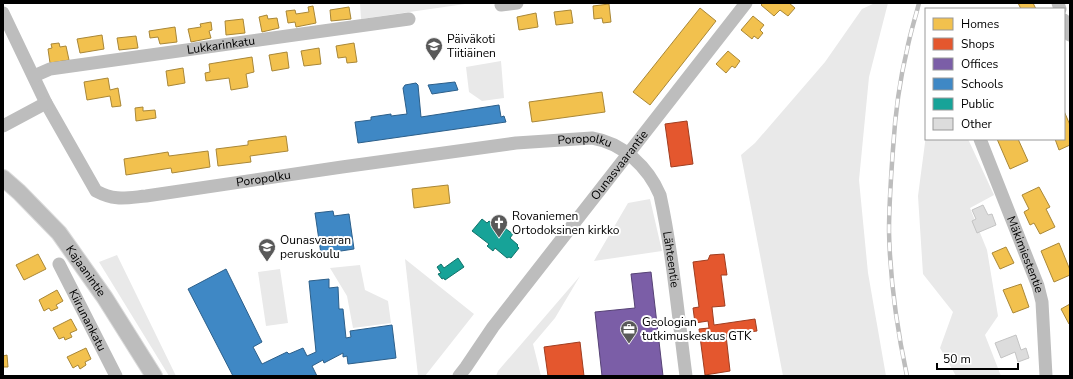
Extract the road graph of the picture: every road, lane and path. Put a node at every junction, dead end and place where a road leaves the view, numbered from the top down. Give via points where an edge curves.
1 (517, 3) edge
2 (746, 3) edge
3 (501, 5) dead end
4 (3, 13) edge
5 (409, 19) dead end
6 (34, 76) junction
7 (46, 103) junction
8 (3, 126) edge
9 (980, 140) edge
10 (628, 155) junction
11 (3, 178) edge
12 (59, 264) dead end
13 (464, 373) edge
14 (116, 376) edge
15 (154, 376) edge
16 (686, 376) edge
17 (1046, 376) edge

1 - 3 street
2 - 10 street, Ounasvaarantie
4 - 6 street, Poropolku
5 - 6 street, Lukkarinkatu via 50,69
6 - 7 street, Poropolku
7 - 8 street
7 - 10 street, Poropolku via 96,191 107,197 122,198 516,143 592,138 602,140
9 - 17 street, Mäkimiestentie via 1038,286 1042,302
10 - 13 street, Ounasvaarantie via 493,327
10 - 16 street, Lähteentie via 643,167 660,195 672,263
11 - 15 main road, Kajaanintie via 59,232 105,298
12 - 14 street, Kiirunankatu

